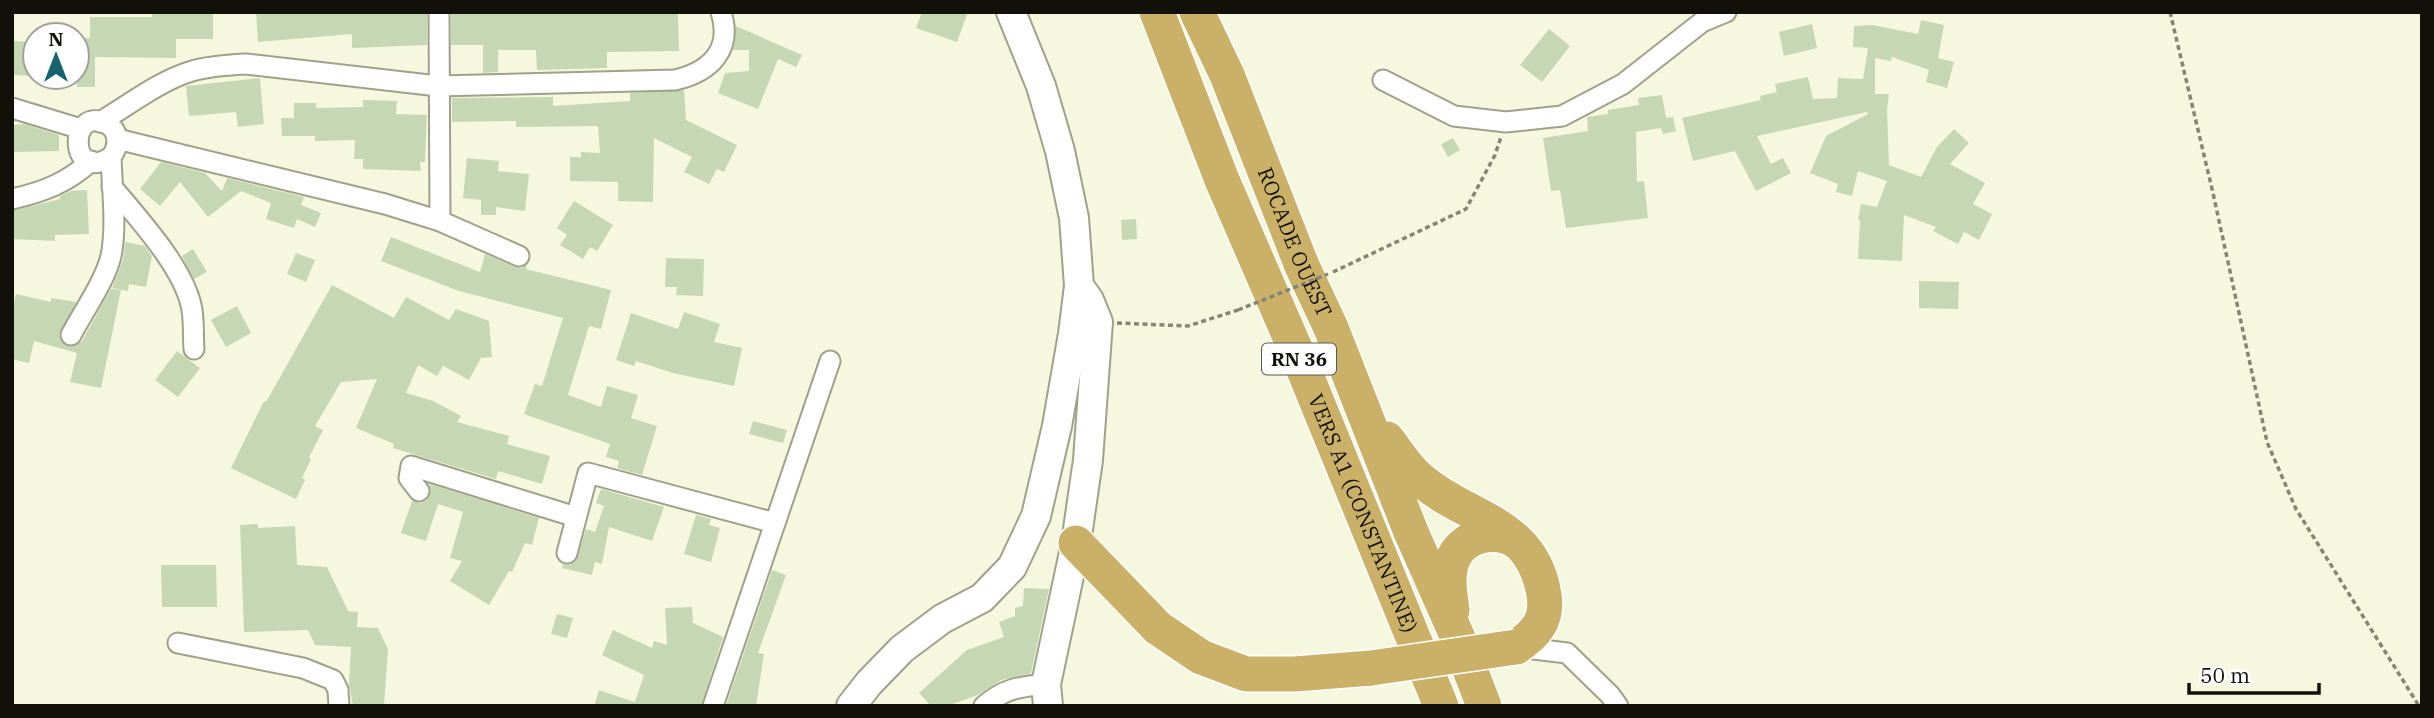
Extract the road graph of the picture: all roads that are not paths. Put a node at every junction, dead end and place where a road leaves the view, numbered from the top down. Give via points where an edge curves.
1 (439, 12) edge
2 (721, 12) edge
3 (1011, 12) edge
4 (1157, 12) edge
5 (1197, 12) edge
6 (1726, 12) edge
7 (1700, 17) edge
8 (1383, 80) dead end
9 (438, 86) junction
10 (12, 108) edge
11 (100, 122) junction
12 (81, 129) junction
13 (114, 148) junction
14 (91, 161) junction
15 (112, 187) junction
16 (12, 199) edge
17 (440, 221) junction
18 (519, 256) dead end
19 (1079, 286) junction
20 (71, 335) dead end
21 (194, 349) dead end
22 (830, 361) dead end
23 (1356, 396) junction
24 (419, 491) dead end
25 (576, 517) junction
26 (775, 523) junction
27 (1076, 542) junction
28 (1523, 546) junction
29 (566, 553) dead end
30 (1545, 610) junction
31 (1458, 638) junction
32 (178, 643) dead end
33 (1516, 646) junction
34 (1567, 653) junction
35 (1047, 695) edge
36 (339, 706) edge
37 (713, 706) edge
38 (851, 706) edge
39 (984, 706) edge
40 (1441, 706) edge
41 (1484, 706) edge
42 (1618, 706) edge

1 - 9 street
2 - 9 street via 725,36 721,48 704,69 675,80
3 - 19 street via 1041,86 1060,151 1074,218
4 - 40 highway, VERS A1 (CONSTANTINE) / RN 36 via 1217,168
5 - 23 highway, ROCADE OUEST via 1227,75
6 - 7 street
7 - 8 street via 1623,85 1562,116 1506,122 1454,116
9 - 11 street via 246,64 218,65 171,80
9 - 17 street
10 - 12 street
11 - 12 street
11 - 13 street via 112,128
12 - 14 street via 77,148
13 - 14 street via 105,161
13 - 15 street
13 - 17 street via 385,204
14 - 16 street via 61,184
15 - 20 street via 110,259
15 - 21 street via 163,250 183,286 192,310
17 - 18 street
19 - 27 street via 1098,322 1088,460
19 - 38 street via 1057,426 1036,516 1012,567 982,598 942,619 902,649
22 - 26 street
23 - 28 highway via 1420,480 1509,532
23 - 31 highway, ROCADE OUEST
24 - 25 street via 409,478 411,466
25 - 26 street via 588,473
25 - 29 street
26 - 37 street
27 - 33 highway, bridge via 1158,628 1201,657 1247,674 1371,668
27 - 35 street
28 - 30 highway via 1541,577
28 - 31 highway via 1498,534 1464,543 1453,560 1449,583
30 - 33 highway via 1536,633
30 - 34 street via 1555,640
31 - 41 highway, ROCADE OUEST
32 - 36 street via 321,674 333,680
33 - 34 street
34 - 42 street
35 - 39 street via 1016,688 999,693

